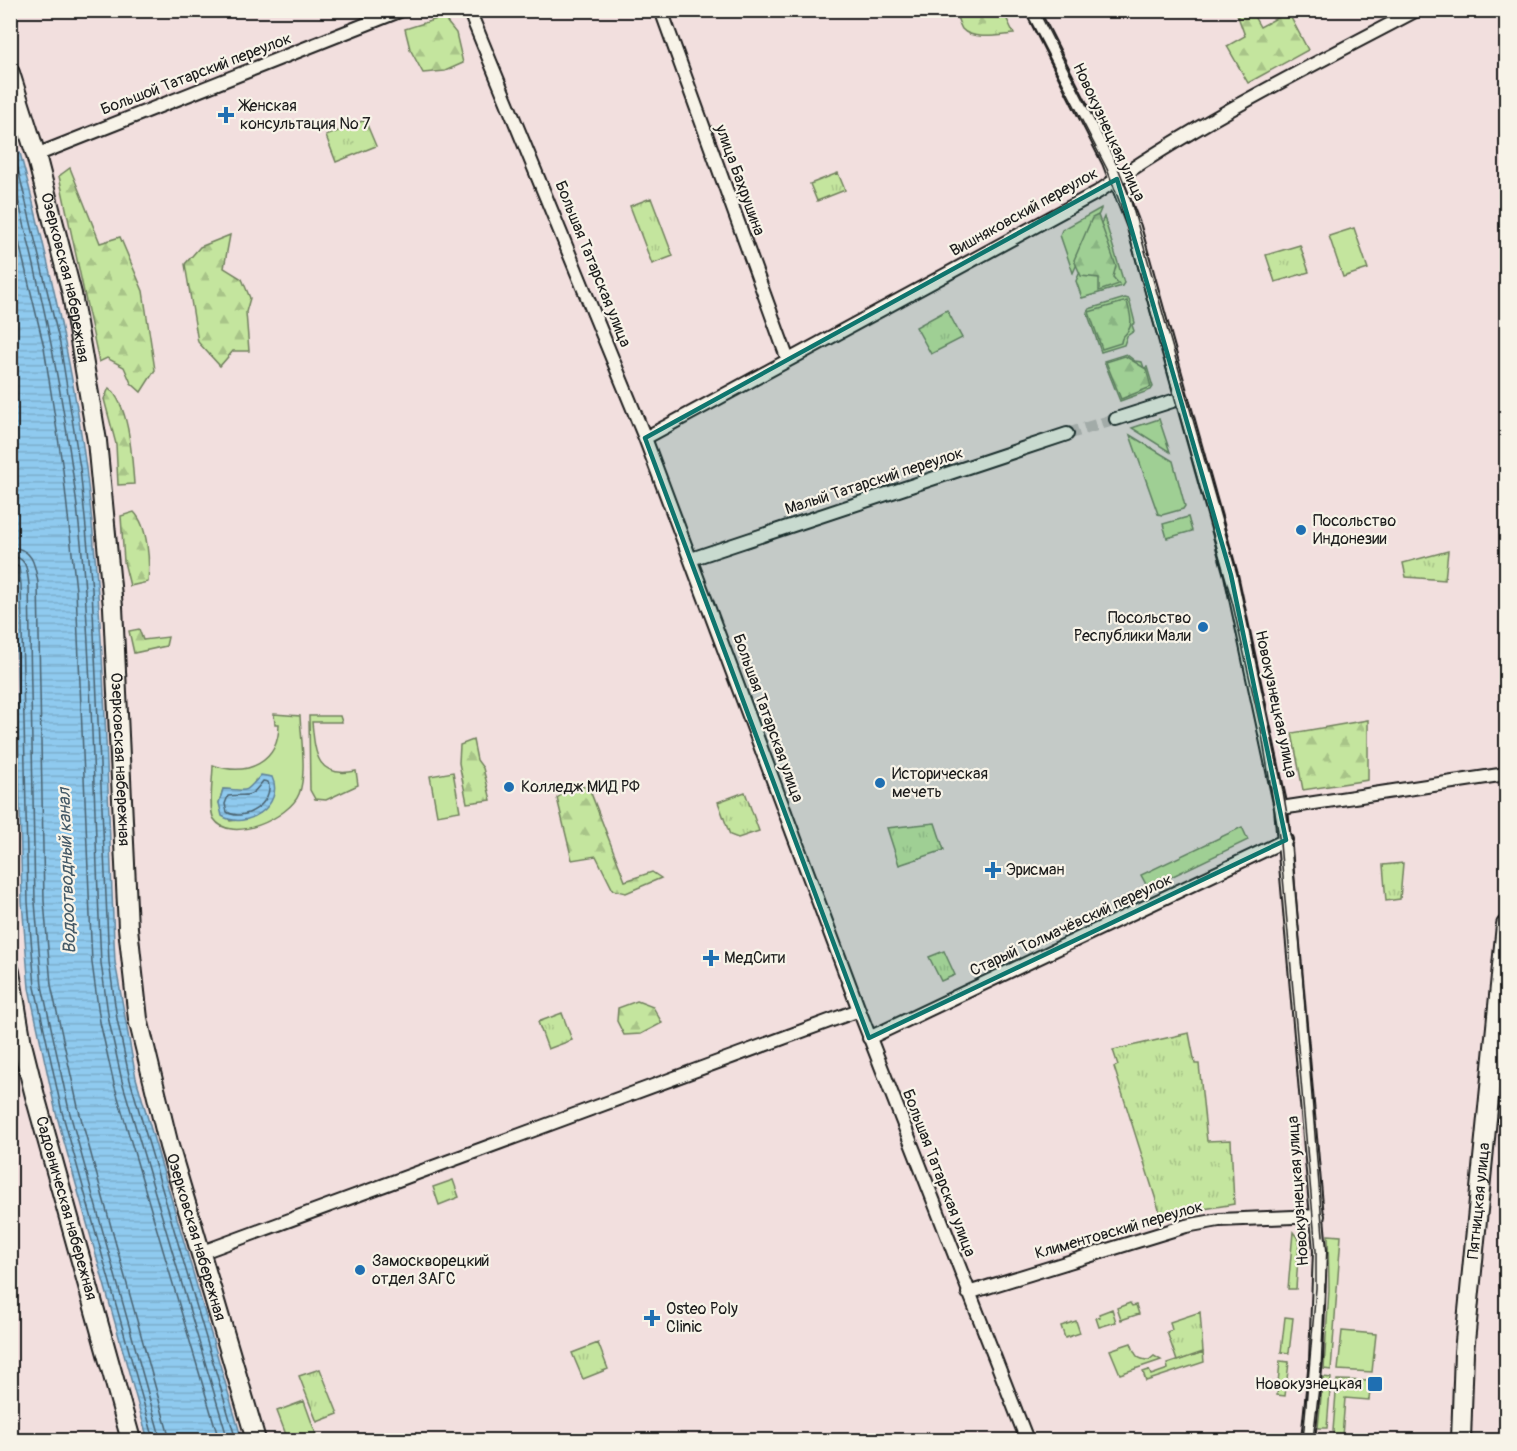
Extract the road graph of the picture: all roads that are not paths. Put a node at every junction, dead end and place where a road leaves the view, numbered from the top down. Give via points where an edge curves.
1 (402, 10) edge
2 (469, 10) edge
3 (661, 10) edge
4 (1032, 10) edge
5 (1416, 10) edge
6 (372, 16) edge
7 (10, 73) edge
8 (36, 155) junction
9 (1117, 179) junction
10 (788, 360) junction
11 (1182, 398) junction
12 (1116, 419) tunnel mouth
13 (1067, 434) tunnel mouth
14 (645, 438) junction
15 (691, 560) junction
16 (1506, 774) edge
17 (1281, 808) junction
18 (1286, 840) junction
19 (1506, 925) edge
20 (10, 972) edge
21 (859, 1010) junction
22 (869, 1038) junction
23 (1318, 1216) junction
24 (200, 1253) junction
25 (968, 1293) junction
26 (131, 1440) edge
27 (256, 1440) edge
28 (1026, 1440) edge
29 (1308, 1440) edge
30 (1461, 1440) edge

1 - 6 street, Большой Татарский переулок
2 - 14 street, Большая Татарская улица
3 - 10 street, улица Бахрушина
4 - 9 street, Новокузнецкая улица
5 - 9 street, Вишняковский переулок via 1248,101
6 - 8 street, Большой Татарский переулок
7 - 8 street, Озерковская набережная
8 - 24 street, Озерковская набережная via 72,294 104,495 129,938 138,1019 154,1094
9 - 10 street, Вишняковский переулок
9 - 11 street, Новокузнецкая улица
10 - 14 street, Вишняковский переулок
11 - 12 street
11 - 17 street, Новокузнецкая улица via 1235,592
13 - 15 street, Малый Татарский переулок
14 - 15 street, Большая Татарская улица
15 - 21 street, Большая Татарская улица
16 - 17 street
17 - 18 street, Новокузнецкая улица
18 - 22 street, Старый Толмачёвский переулок
18 - 23 street, Новокузнецкая улица
19 - 30 street, Пятницкая улица via 1464,1352
20 - 26 street, Садовническая набережная via 35,1096
21 - 22 street, Большая Татарская улица
21 - 24 street
22 - 25 street, Большая Татарская улица
23 - 25 street, Климентовский переулок via 1219,1220 1186,1226
23 - 29 street, Новокузнецкая улица via 1320,1288
24 - 27 street, Озерковская набережная
25 - 28 street, Большая Татарская улица

